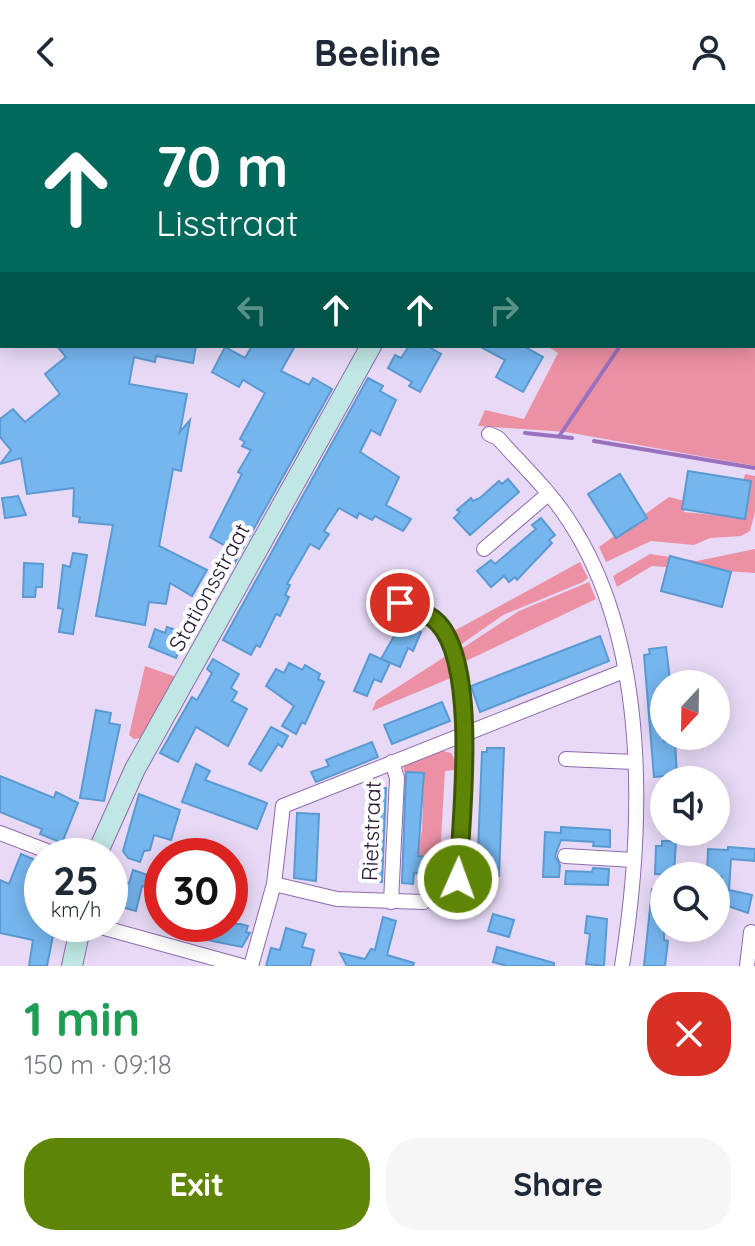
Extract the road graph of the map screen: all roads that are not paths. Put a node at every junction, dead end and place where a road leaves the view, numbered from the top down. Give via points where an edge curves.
1 (370, 348) edge
2 (489, 434) dead end
3 (548, 494) junction
4 (484, 549) dead end
5 (377, 593) dead end
6 (624, 671) junction
7 (464, 736) junction
8 (566, 759) dead end
9 (392, 762) junction
10 (634, 762) junction
11 (0, 833) edge
12 (104, 838) edge
13 (24, 842) edge
14 (565, 856) dead end
15 (634, 860) junction
16 (458, 879) dead end
17 (274, 884) junction
18 (391, 902) junction
19 (424, 902) dead end
20 (751, 932) dead end
21 (128, 934) edge
22 (77, 942) edge
23 (72, 966) edge
24 (242, 966) edge
25 (251, 966) edge
26 (622, 966) edge
27 (747, 966) edge

1 - 12 street, Stationsstraat via 135,769
2 - 3 street
3 - 4 street
3 - 6 street via 569,520 598,574
5 - 7 street via 439,624 459,672
6 - 7 street
6 - 10 street
7 - 9 street
7 - 16 street
8 - 10 street
9 - 17 street via 283,806
9 - 18 street, Rietstraat via 397,778
10 - 15 street
11 - 13 street
14 - 15 street
15 - 26 street
17 - 18 street via 337,899
17 - 25 street
18 - 19 street
20 - 27 street
21 - 24 street
22 - 23 street

